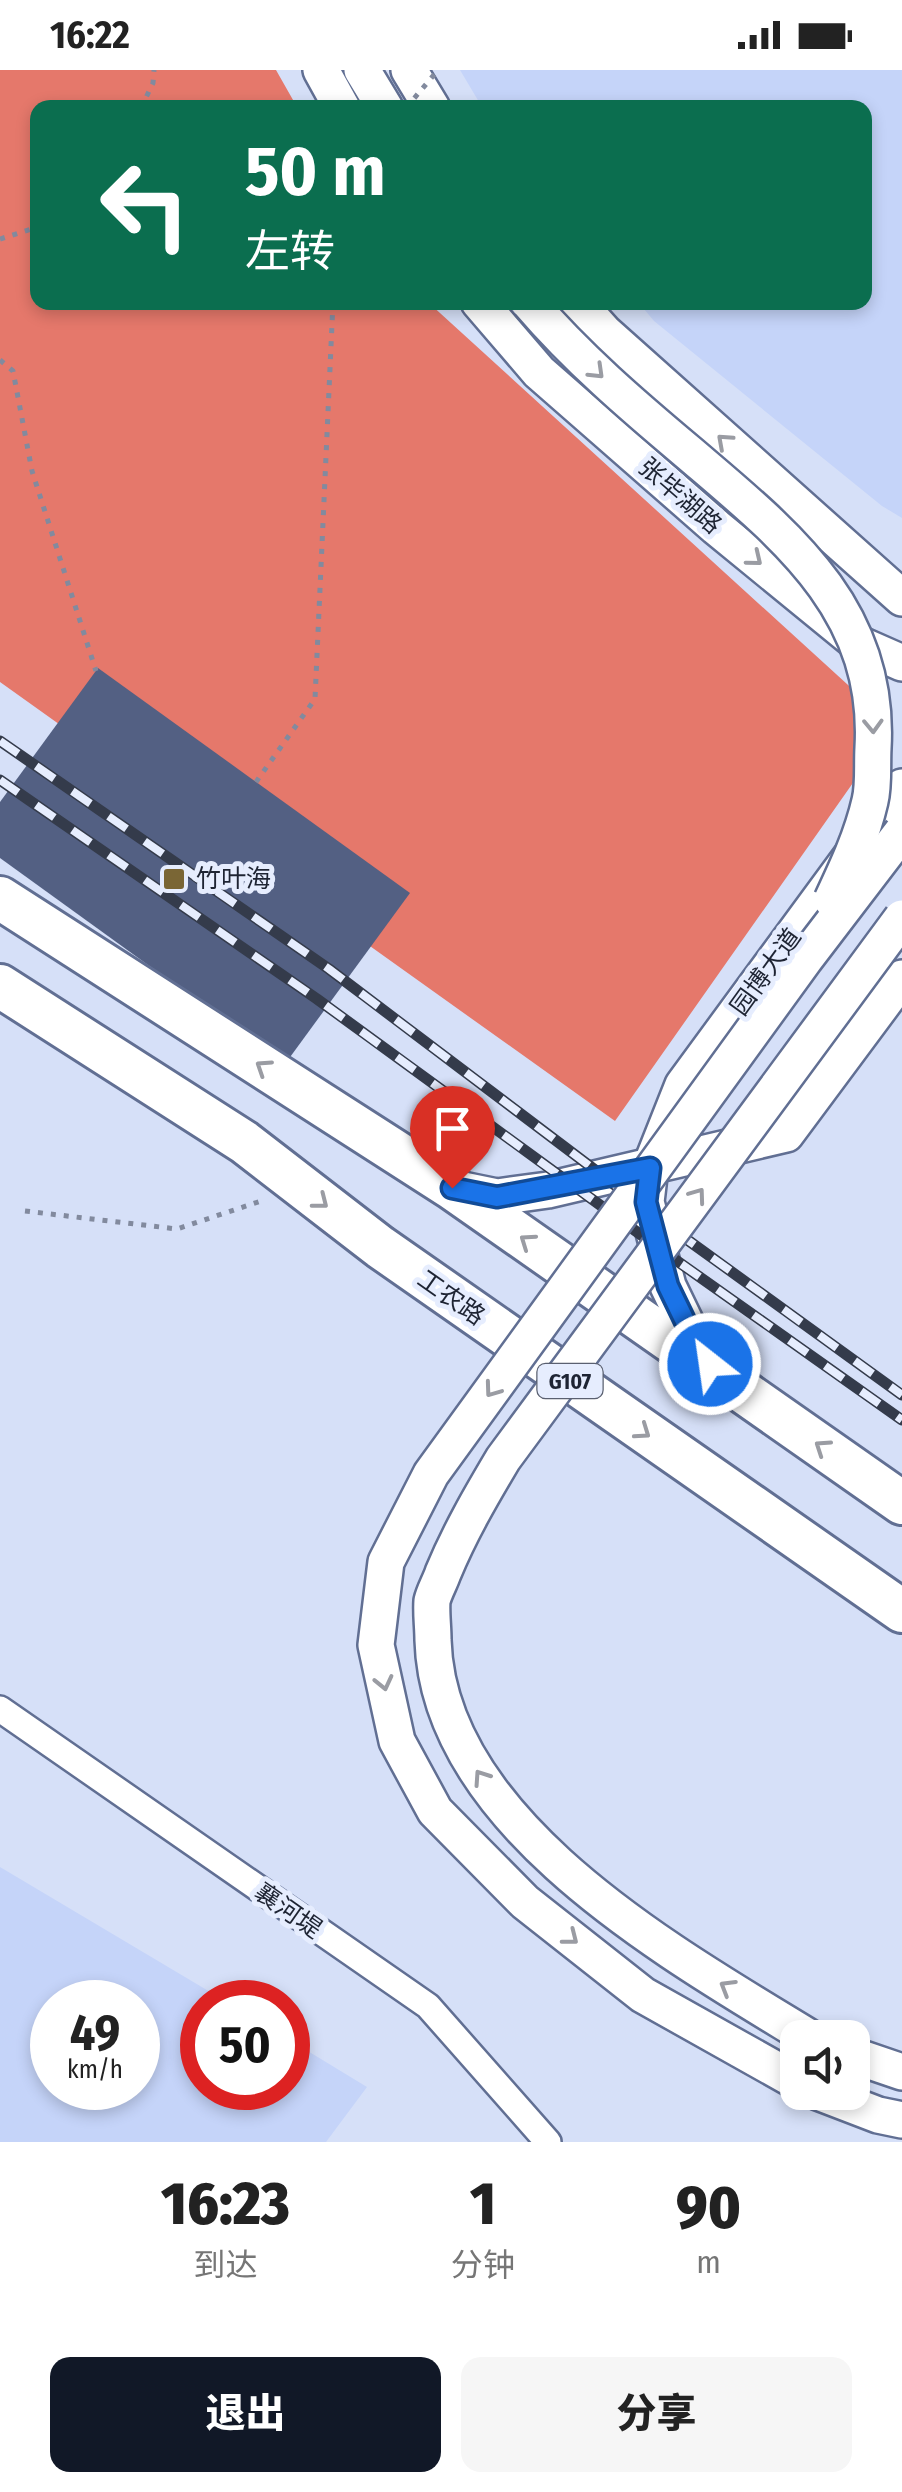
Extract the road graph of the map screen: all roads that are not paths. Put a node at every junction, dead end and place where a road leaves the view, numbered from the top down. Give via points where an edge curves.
1 (321, 70) edge
2 (362, 70) edge
3 (409, 70) edge
4 (338, 100) edge
5 (380, 100) edge
6 (427, 100) edge
7 (486, 310) edge
8 (537, 310) edge
9 (584, 310) edge
10 (902, 598) edge
11 (902, 663) edge
12 (902, 787) edge
13 (902, 832) edge
14 (854, 852) junction
15 (0, 898) edge
16 (902, 918) edge
17 (806, 959) junction
18 (902, 978) edge
19 (0, 986) edge
20 (650, 1168) junction
21 (452, 1188) junction
22 (722, 1380) junction
23 (902, 1502) edge
24 (902, 1611) edge
25 (0, 1710) edge
26 (781, 2020) edge
27 (870, 2061) edge
28 (780, 2072) edge
29 (902, 2072) edge
30 (865, 2110) edge
31 (902, 2120) edge
32 (548, 2142) edge

1 - 4 main road
2 - 5 main road
3 - 6 main road
7 -> 11 main road, 张毕湖路 via 540,372 716,527 859,644
8 -> 14 main road, bridge via 606,381 769,521 812,565 845,615 868,672 875,724 871,798
10 -> 9 main road
12 - 14 main road, 园博大道
13 - 17 main road, bridge
14 - 17 main road, bridge
14 - 20 main road, 园博大道 via 683,1085
21 -> 15 highway
26 -> 16 main road, bridge via 674,1955 556,1863 494,1796 456,1739 434,1669 432,1600 461,1529 503,1459
17 -> 28 main road, bridge via 431,1474 386,1562 376,1645 397,1741 436,1810 525,1902 643,1995
18 - 20 main road via 786,1134
19 -> 24 highway, 工农路 / G107 via 244,1142 412,1270
20 - 21 main road via 497,1197
20 - 22 main road via 646,1202 668,1286
22 -> 21 highway
23 -> 22 highway
25 - 32 street, 襄河堤 via 428,2006
27 - 29 main road
30 - 31 main road

